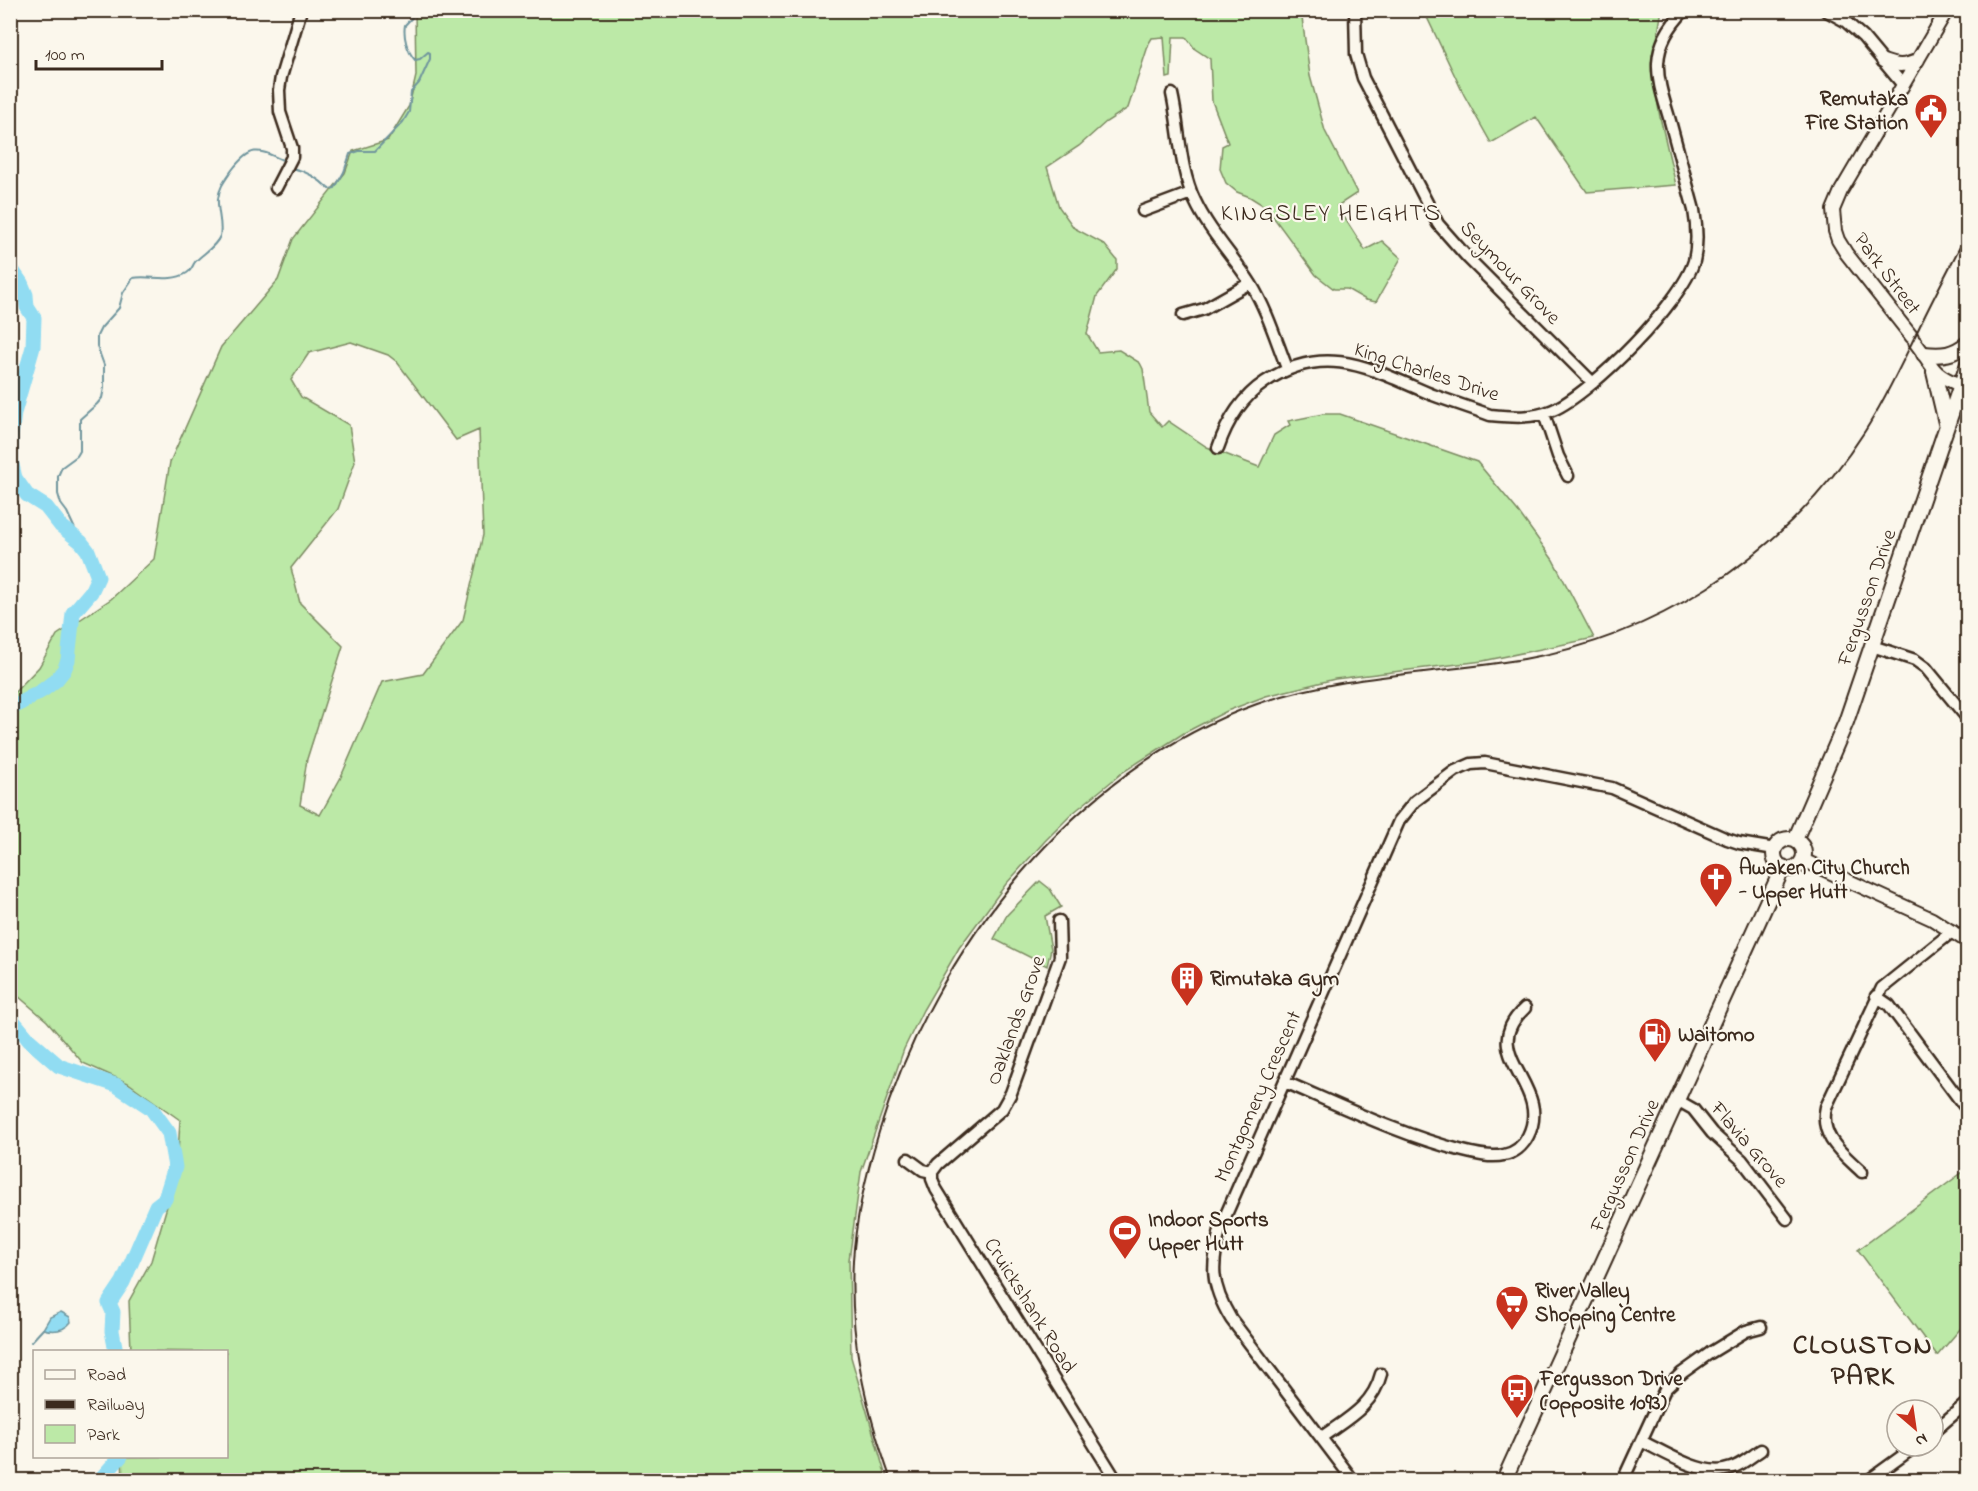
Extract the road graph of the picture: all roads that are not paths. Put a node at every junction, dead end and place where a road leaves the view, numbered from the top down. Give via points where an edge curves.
1 (301, 10) edge
2 (1355, 10) edge
3 (1685, 10) edge
4 (1826, 10) edge
5 (1947, 10) edge
6 (1918, 60) junction
7 (1883, 61) junction
8 (1903, 85) junction
9 (1172, 94) dead end
10 (276, 188) dead end
11 (1191, 193) junction
12 (1143, 211) dead end
13 (1250, 283) junction
14 (1183, 315) dead end
15 (1968, 343) edge
16 (1926, 356) junction
17 (1287, 368) junction
18 (1935, 372) junction
19 (1964, 375) edge
20 (1593, 383) junction
21 (1544, 414) junction
22 (1947, 425) junction
23 (1218, 448) dead end
24 (1568, 476) dead end
25 (1872, 646) junction
26 (1968, 719) edge
27 (1795, 840) junction
28 (1776, 849) junction
29 (1803, 860) junction
30 (1783, 867) junction
31 (1059, 921) dead end
32 (1953, 931) junction
33 (1968, 942) edge
34 (1876, 996) junction
35 (1525, 1008) dead end
36 (1285, 1082) junction
37 (1677, 1100) junction
38 (1968, 1111) edge
39 (908, 1159) dead end
40 (932, 1172) junction
41 (1862, 1172) dead end
42 (1787, 1219) dead end
43 (1761, 1327) dead end
44 (1381, 1374) dead end
45 (1968, 1402) edge
46 (1945, 1422) edge
47 (1322, 1437) junction
48 (1641, 1441) junction
49 (1761, 1450) dead end
50 (1899, 1458) edge
51 (1116, 1480) edge
52 (1353, 1480) edge
53 (1504, 1480) edge
54 (1623, 1480) edge
55 (1869, 1480) edge

1 - 10 street via 279,90 280,112 292,157
2 - 20 street, Seymour Grove via 1356,54 1362,78 1438,224
3 - 20 street, King Charles Drive via 1665,38 1658,64 1694,210 1694,262 1663,314
4 - 7 street via 1853,27
5 - 6 street, Park Street
6 - 7 street via 1906,66
6 - 8 street, Park Street
7 - 8 street
8 - 16 street, Park Street via 1833,210 1835,231 1846,253
9 - 11 street
11 - 12 street
11 - 13 street
13 - 14 street via 1201,311
13 - 17 street
15 - 16 main road via 1949,354
16 - 18 street, Park Street
16 - 19 street, Park Street via 1945,370
17 - 21 street, King Charles Drive via 1321,361 1350,363 1490,415
17 - 23 street, King Charles Drive via 1244,399
18 - 19 street
18 - 22 main road
19 - 22 main road, Fergusson Drive
20 - 21 street, King Charles Drive
21 - 24 street
22 - 25 main road, Fergusson Drive
25 - 26 street via 1915,660 1926,668
25 - 27 main road, Fergusson Drive via 1846,722
27 - 28 main road via 1785,840
27 - 29 main road via 1803,848
28 - 30 main road via 1776,860
28 - 36 street, Montgomery Crescent via 1726,839 1612,788 1485,763 1464,766 1415,801 1399,821
29 - 30 main road via 1797,867
29 - 32 street
30 - 37 main road, Fergusson Drive
31 - 40 street, Oaklands Grove via 1060,957 1011,1093 1002,1109
32 - 33 street
32 - 34 street via 1888,981
34 - 38 street via 1889,1005
34 - 41 street via 1829,1096 1823,1118 1831,1142
35 - 36 street via 1512,1023 1508,1048 1530,1094 1534,1116 1526,1140 1506,1155 1477,1154 1418,1138
36 - 47 street, Montgomery Crescent via 1221,1226 1213,1258 1215,1286 1232,1319
37 - 42 street, Flavia Grove via 1693,1109 1742,1160
37 - 53 main road, Fergusson Drive
39 - 40 street
40 - 51 street, Cruickshank Road via 936,1189
43 - 48 street via 1737,1336 1672,1381
44 - 47 street via 1366,1404
45 - 46 street
47 - 52 street, Montgomery Crescent
48 - 49 street via 1714,1471 1734,1467
48 - 54 street
50 - 55 street

